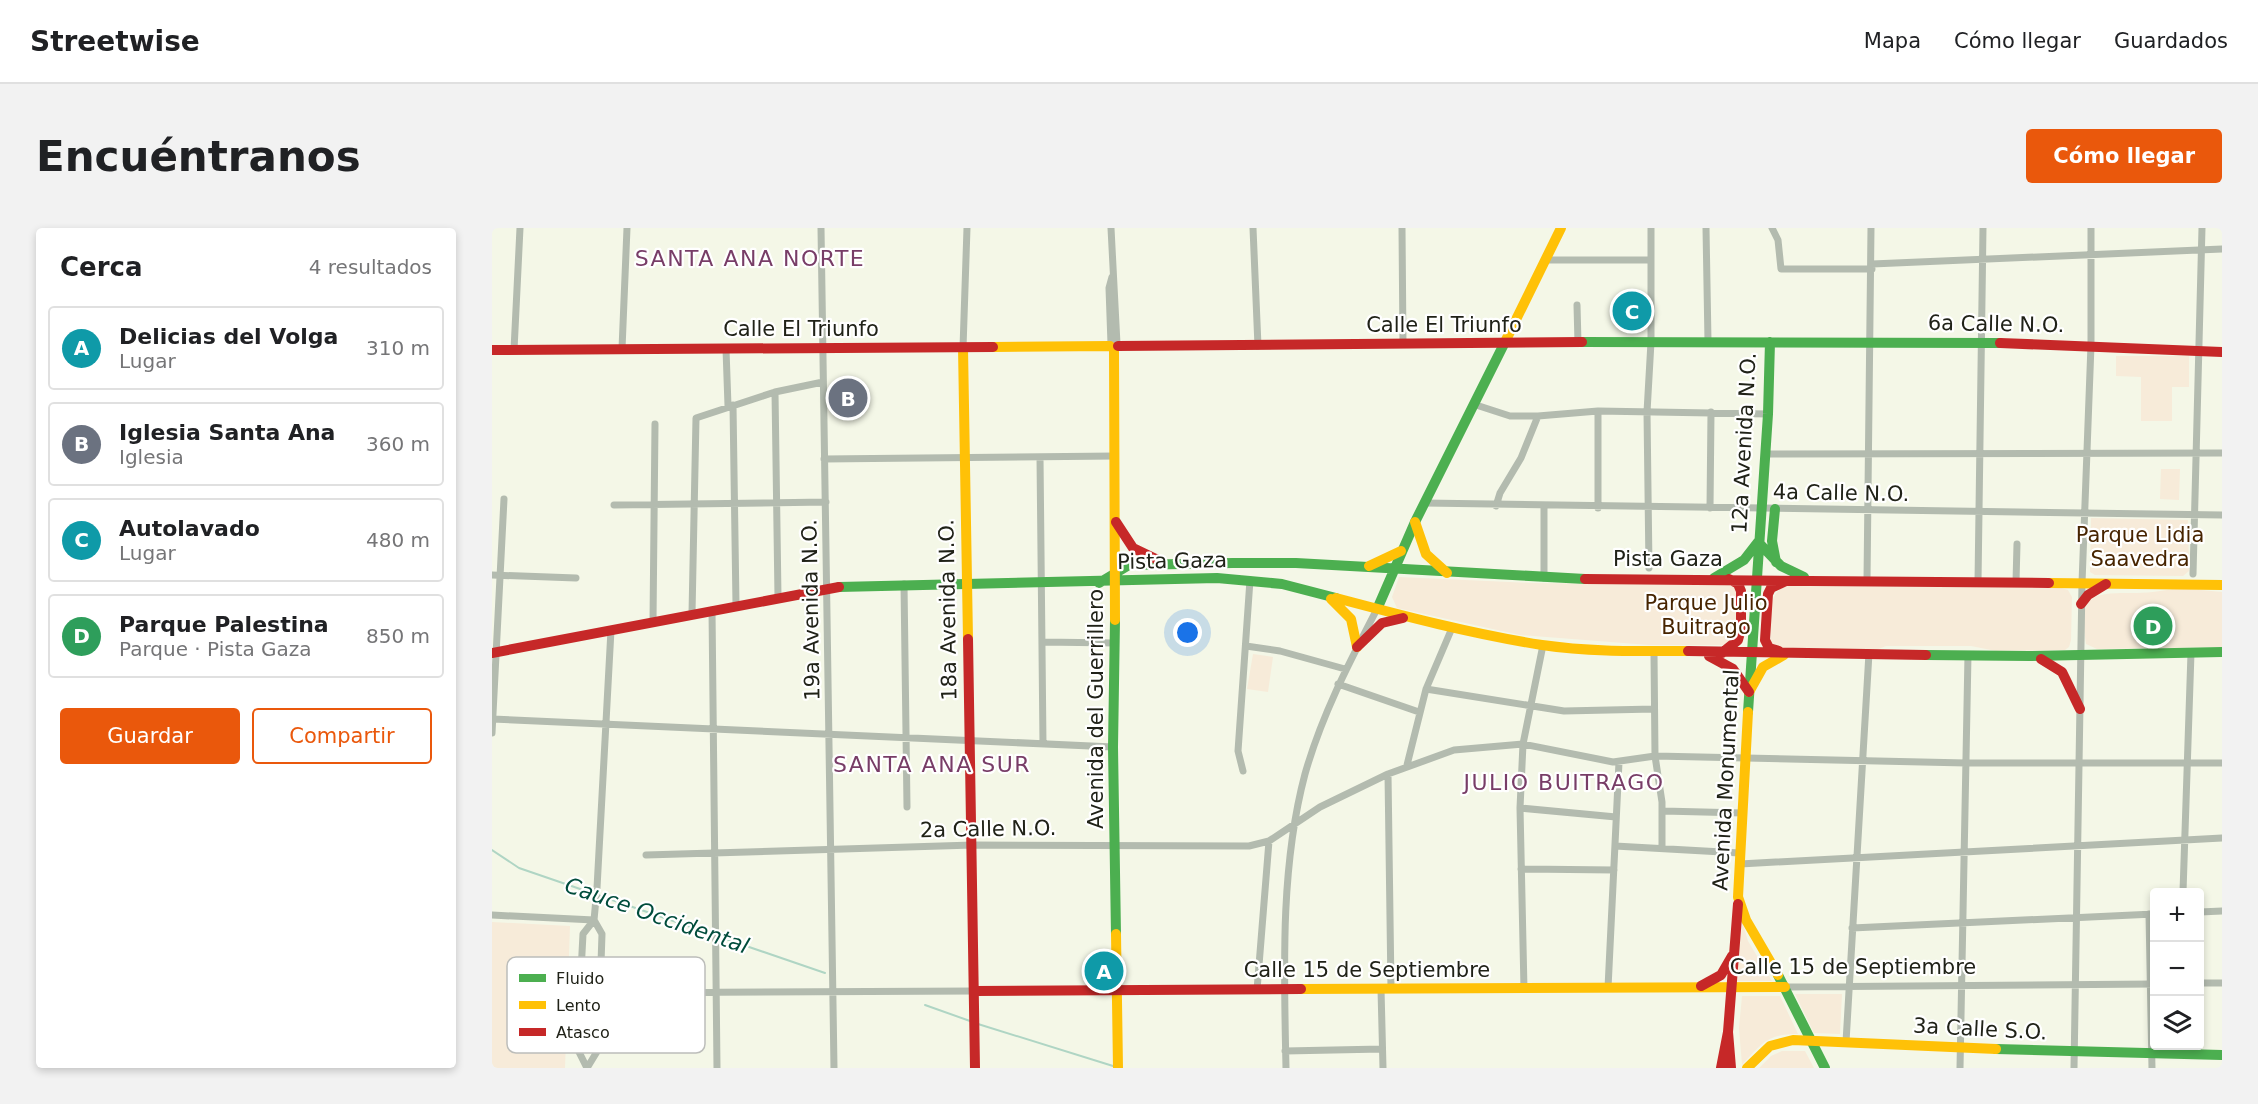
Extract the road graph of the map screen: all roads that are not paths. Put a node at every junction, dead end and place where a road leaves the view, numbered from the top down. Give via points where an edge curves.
1 (519, 228) edge
2 (627, 228) edge
3 (820, 228) edge
4 (967, 228) edge
5 (1111, 228) edge
6 (1253, 228) edge
7 (1402, 228) edge
8 (1561, 228) edge
9 (1651, 228) edge
10 (1706, 228) edge
11 (1772, 228) edge
12 (1871, 228) edge
13 (1983, 228) edge
14 (2091, 228) edge
15 (2202, 228) edge
16 (2222, 249) edge
17 (2202, 250) junction
18 (2091, 257) junction
19 (1545, 260) junction
20 (1650, 260) junction
21 (1983, 261) junction
22 (1872, 267) junction
23 (1577, 305) dead end
24 (1708, 340) junction
25 (1651, 342) junction
26 (1770, 342) junction
27 (1871, 342) junction
28 (1983, 342) junction
29 (1578, 343) junction
30 (1403, 344) junction
31 (1504, 344) junction
32 (2091, 345) junction
33 (1114, 346) junction
34 (1258, 346) junction
35 (822, 348) junction
36 (963, 348) junction
37 (622, 349) junction
38 (726, 349) junction
39 (492, 350) edge
40 (514, 350) junction
41 (2198, 351) junction
42 (2222, 352) edge
43 (822, 382) junction
44 (775, 392) junction
45 (1473, 404) junction
46 (730, 406) junction
47 (1598, 411) junction
48 (1647, 412) junction
49 (1710, 412) junction
50 (1768, 414) junction
51 (1538, 416) junction
52 (654, 424) dead end
53 (1870, 453) junction
54 (1981, 453) junction
55 (2087, 453) junction
56 (2195, 453) junction
57 (2222, 453) edge
58 (1765, 454) junction
59 (1115, 456) junction
60 (965, 457) junction
61 (1040, 457) junction
62 (824, 459) junction
63 (504, 499) dead end
64 (777, 501) junction
65 (735, 502) junction
66 (826, 502) junction
67 (694, 503) junction
68 (654, 504) junction
69 (1424, 504) junction
70 (614, 505) dead end
71 (1496, 506) junction
72 (1544, 507) junction
73 (1598, 508) junction
74 (1647, 508) junction
75 (1710, 508) junction
76 (1760, 508) junction
77 (1775, 509) junction
78 (1868, 510) junction
79 (1980, 512) junction
80 (2086, 513) junction
81 (2222, 515) edge
82 (2195, 516) junction
83 (1116, 522) junction
84 (1415, 522) junction
85 (1758, 542) junction
86 (2017, 544) dead end
87 (1401, 551) junction
88 (1776, 562) junction
89 (1166, 563) junction
90 (1362, 568) junction
91 (1649, 568) dead end
92 (1394, 570) junction
93 (1447, 573) junction
94 (2193, 573) dead end
95 (492, 575) edge
96 (501, 575) junction
97 (1116, 577) junction
98 (576, 578) dead end
99 (1544, 578) junction
100 (1712, 579) junction
101 (1729, 579) junction
102 (1755, 579) junction
103 (1792, 579) junction
104 (1810, 579) junction
105 (1250, 580) junction
106 (1867, 580) junction
107 (1978, 582) junction
108 (2016, 582) junction
109 (967, 583) junction
110 (1041, 583) junction
111 (2082, 583) junction
112 (904, 584) junction
113 (2106, 584) junction
114 (2222, 585) edge
115 (828, 587) junction
116 (1320, 593) junction
117 (778, 597) junction
118 (2081, 604) junction
119 (736, 605) junction
120 (1378, 607) junction
121 (712, 610) junction
122 (693, 614) junction
123 (1415, 618) junction
124 (653, 622) junction
125 (1452, 628) junction
126 (611, 630) junction
127 (1042, 642) junction
128 (1115, 643) junction
129 (1543, 645) junction
130 (1246, 646) junction
131 (1357, 647) junction
132 (495, 652) edge
133 (2222, 652) edge
134 (1654, 653) junction
135 (1697, 653) junction
136 (1722, 653) junction
137 (1752, 653) junction
138 (1788, 653) junction
139 (2191, 653) junction
140 (1869, 654) junction
141 (1968, 655) junction
142 (2081, 655) junction
143 (2029, 656) junction
144 (1345, 669) junction
145 (1338, 684) junction
146 (1426, 689) junction
147 (1749, 692) junction
148 (1531, 705) junction
149 (1654, 709) junction
150 (2080, 709) junction
151 (1419, 712) junction
152 (492, 719) edge
153 (606, 724) junction
154 (712, 729) junction
155 (492, 733) edge
156 (830, 734) junction
157 (904, 738) junction
158 (969, 741) junction
159 (1043, 744) junction
160 (1523, 744) junction
161 (1113, 747) junction
162 (1655, 756) junction
163 (1746, 758) junction
164 (1862, 760) junction
165 (1619, 762) junction
166 (1966, 763) junction
167 (2079, 763) junction
168 (2222, 763) edge
169 (2188, 764) junction
170 (1407, 765) junction
171 (1243, 771) dead end
172 (1388, 774) junction
173 (907, 807) dead end
174 (1520, 808) junction
175 (1663, 811) junction
176 (1743, 813) junction
177 (1616, 818) junction
178 (1295, 821) junction
179 (2222, 838) edge
180 (2185, 839) junction
181 (1269, 841) junction
182 (1115, 844) junction
183 (973, 845) junction
184 (2078, 845) junction
185 (1615, 846) junction
186 (1662, 848) junction
187 (831, 849) junction
188 (1965, 852) junction
189 (713, 853) junction
190 (1740, 853) junction
191 (645, 855) dead end
192 (1856, 858) junction
193 (1740, 864) junction
194 (1521, 869) junction
195 (1614, 870) junction
196 (2182, 888) edge
197 (1738, 897) junction
198 (2222, 911) edge
199 (2204, 912) edge
200 (2150, 914) edge
201 (492, 915) edge
202 (2075, 918) junction
203 (594, 920) junction
204 (1964, 923) junction
205 (1852, 928) junction
206 (1735, 947) junction
207 (581, 957) edge
208 (601, 957) edge
209 (2204, 983) edge
210 (2222, 983) edge
211 (2150, 984) edge
212 (2074, 985) junction
213 (1963, 986) junction
214 (1731, 987) junction
215 (1785, 987) junction
216 (1849, 987) junction
217 (1524, 988) junction
218 (1608, 988) junction
219 (1697, 988) junction
220 (1284, 989) junction
221 (1386, 989) junction
222 (1118, 990) junction
223 (1257, 990) junction
224 (975, 991) junction
225 (833, 992) junction
226 (705, 993) edge
227 (716, 993) junction
228 (2152, 996) edge
229 (1728, 1032) junction
230 (1811, 1041) junction
231 (1846, 1042) junction
232 (1961, 1047) junction
233 (1382, 1049) junction
234 (1285, 1051) junction
235 (580, 1053) edge
236 (596, 1053) edge
237 (2074, 1053) junction
238 (2152, 1054) junction
239 (2222, 1055) edge
240 (1118, 1066) edge
241 (587, 1068) edge
242 (717, 1068) edge
243 (834, 1068) edge
244 (975, 1068) edge
245 (1286, 1068) edge
246 (1383, 1068) edge
247 (1721, 1068) edge
248 (1731, 1068) edge
249 (1747, 1068) edge
250 (1825, 1068) edge
251 (1960, 1068) edge
252 (2074, 1068) edge
253 (2152, 1068) edge

1 - 40 street
2 - 37 street
3 - 35 street, 19a Avenida N.O.
4 - 36 street, 18a Avenida N.O.
5 - 33 street, Avenida del Guerrillero
6 - 34 street
7 - 30 street
8 - 19 main road
9 - 20 street
10 - 24 street
11 - 22 street via 1778,240 1781,269
12 - 22 street
13 - 21 street
14 - 18 street
15 - 17 street
16 - 17 street
17 - 18 street
17 - 41 street
18 - 21 street
18 - 32 street
19 - 20 street
19 - 31 main road
20 - 25 street
21 - 22 street
21 - 28 street
22 - 27 street
23 - 29 street
24 - 25 main road, Calle El Triunfo
24 - 26 main road, Calle El Triunfo
25 - 29 main road, Calle El Triunfo
25 - 48 street
26 - 27 main road, 6a Calle N.O.
26 - 50 main road, 12a Avenida N.O.
27 - 28 main road, 6a Calle N.O.
27 - 53 street
28 - 32 main road, 6a Calle N.O.
28 - 54 street
29 - 31 main road, Calle El Triunfo
30 - 31 main road, Calle El Triunfo
30 - 34 main road, Calle El Triunfo
31 - 45 main road
32 - 41 main road, 6a Calle N.O.
32 - 55 street
33 - 34 main road, Calle El Triunfo
33 - 36 main road, Calle El Triunfo
33 - 59 main road, Avenida del Guerrillero
35 - 36 main road, Calle El Triunfo
35 - 38 main road, Calle El Triunfo
35 - 43 street, 19a Avenida N.O.
36 - 60 main road, 18a Avenida N.O.
37 - 38 main road, Calle El Triunfo
37 - 40 main road, Calle El Triunfo
38 - 46 street
39 - 40 main road, Calle El Triunfo
41 - 42 main road, 6a Calle N.O.
41 - 56 street
43 - 44 street
43 - 62 street, 19a Avenida N.O.
44 - 46 street
44 - 64 street
45 - 51 street via 1510,416
45 - 69 main road
46 - 65 street
46 - 67 street via 696,418
47 - 48 street
47 - 51 street
47 - 73 street
48 - 49 street
48 - 74 street
49 - 50 street
49 - 75 street
50 - 58 main road, 12a Avenida N.O.
51 - 71 street
52 - 68 street
53 - 54 street
53 - 58 street
53 - 78 street
54 - 55 street
54 - 79 street
55 - 56 street
55 - 80 street
56 - 57 street
56 - 82 street
58 - 76 main road, 12a Avenida N.O.
59 - 61 street
59 - 83 main road, Avenida del Guerrillero
60 - 61 street
60 - 62 street
60 - 109 main road, 18a Avenida N.O.
61 - 110 street
62 - 66 street, 19a Avenida N.O.
63 - 96 street
64 - 65 street
64 - 66 street
64 - 117 street
65 - 67 street
65 - 119 street
66 - 115 street, 19a Avenida N.O.
67 - 68 street
67 - 122 street
68 - 70 street
68 - 124 street
69 - 71 street, 4a Calle N.O.
69 - 84 main road
71 - 72 street, 4a Calle N.O.
72 - 73 street, 4a Calle N.O.
72 - 99 street
73 - 74 street, 4a Calle N.O.
74 - 75 street, 4a Calle N.O.
74 - 91 street
75 - 76 street, 4a Calle N.O.
76 - 77 street, 4a Calle N.O.
76 - 85 main road, 12a Avenida N.O.
77 - 78 street, 4a Calle N.O.
77 - 88 main road via 1772,541
78 - 79 street, 4a Calle N.O.
78 - 106 street
79 - 80 street, 4a Calle N.O.
79 - 107 street
80 - 82 street, 4a Calle N.O.
80 - 111 street
81 - 82 street, 4a Calle N.O.
82 - 94 street
83 - 89 main road via 1128,545
83 - 97 main road, Avenida del Guerrillero
84 - 87 main road
84 - 93 main road via 1426,554
85 - 88 main road
85 - 100 main road via 1744,560
85 - 102 main road, 12a Avenida N.O.
86 - 108 street
87 - 90 main road
87 - 92 main road
88 - 104 main road
89 - 90 main road, Pista Gaza via 1296,563
89 - 97 main road, Pista Gaza via 1129,565
90 - 92 main road, Pista Gaza
92 - 93 main road, Pista Gaza
92 - 120 main road
93 - 99 main road, Pista Gaza
95 - 96 street
96 - 98 street
96 - 132 street
97 - 105 main road, Pista Gaza
97 - 110 main road, Pista Gaza via 1099,583
97 - 128 main road, Avenida del Guerrillero
99 - 100 main road, Pista Gaza
100 - 101 main road, Pista Gaza
101 - 102 main road, Pista Gaza
101 - 136 main road via 1741,591 1741,629 1738,640
102 - 103 main road, Pista Gaza
102 - 137 main road, 12a Avenida N.O.
103 - 104 main road, Pista Gaza
103 - 138 main road via 1777,584 1768,594 1765,640 1769,648
104 - 106 main road, Pista Gaza
105 - 116 main road, Pista Gaza
105 - 130 street
106 - 107 main road, Pista Gaza
107 - 108 main road, Pista Gaza
108 - 111 main road, Pista Gaza
109 - 110 main road
109 - 112 main road
109 - 158 main road, 18a Avenida N.O.
110 - 127 street
111 - 113 main road, Pista Gaza
111 - 118 street
112 - 115 main road
112 - 157 street
113 - 114 main road, Pista Gaza
113 - 118 main road
115 - 117 main road
115 - 156 street, 19a Avenida N.O.
116 - 120 main road, Pista Gaza
116 - 131 main road via 1350,615
117 - 119 main road
118 - 142 street
119 - 121 main road
120 - 123 main road, Pista Gaza
120 - 131 street
121 - 122 main road
121 - 154 street
122 - 124 main road
123 - 125 main road, Pista Gaza
123 - 131 main road via 1385,621
124 - 126 main road
125 - 129 main road, Pista Gaza
125 - 146 street
126 - 132 main road
126 - 153 street
127 - 128 street
127 - 159 street
128 - 161 main road, Avenida del Guerrillero
129 - 134 main road, Pista Gaza
129 - 148 street
130 - 144 street
130 - 171 street via 1238,751
131 - 144 street
132 - 152 street
133 - 139 main road, Pista Gaza
134 - 135 main road, Pista Gaza
134 - 149 street
135 - 136 main road, Pista Gaza
135 - 147 main road via 1727,663
136 - 137 main road, Pista Gaza
137 - 138 main road, Pista Gaza
137 - 147 main road, Avenida Monumental
138 - 140 main road, Pista Gaza
138 - 147 main road via 1763,667
139 - 142 main road, Pista Gaza
139 - 169 street
140 - 141 main road, Pista Gaza
140 - 164 street
141 - 143 main road, Pista Gaza
141 - 166 street
142 - 143 main road, Pista Gaza
142 - 150 street
143 - 150 main road via 2054,663 2066,674
144 - 145 street
145 - 151 street
145 - 178 street via 1314,747
146 - 148 street
146 - 151 street
147 - 163 main road, Avenida Monumental
148 - 149 street via 1564,711
148 - 160 street
149 - 162 street
150 - 167 street
151 - 170 street
152 - 153 street
152 - 155 street
153 - 154 street
153 - 203 street
154 - 156 street
154 - 189 street
156 - 157 street
156 - 187 street, 19a Avenida N.O.
157 - 158 street
157 - 173 street
158 - 159 street
158 - 183 main road, 18a Avenida N.O.
159 - 161 street
160 - 165 street, 2a Calle N.O.
160 - 170 street, 2a Calle N.O. via 1454,750
160 - 174 street
161 - 182 main road, Avenida del Guerrillero
162 - 163 street
162 - 165 street
162 - 175 street
163 - 164 street
163 - 176 main road, Avenida Monumental
164 - 166 street
164 - 192 street
165 - 177 street
166 - 167 street
166 - 188 street
167 - 169 street
167 - 184 street
168 - 169 street
169 - 180 street
170 - 172 street, 2a Calle N.O.
172 - 178 street, 2a Calle N.O.
172 - 221 street
174 - 177 street
174 - 194 street
175 - 176 street
175 - 186 street
176 - 190 main road, Avenida Monumental
177 - 185 street
178 - 181 street, 2a Calle N.O.
178 - 220 street
179 - 180 street
180 - 184 street
180 - 196 street
181 - 182 street, 2a Calle N.O. via 1249,846
181 - 223 street
182 - 183 street, 2a Calle N.O.
182 - 222 main road, Avenida del Guerrillero
183 - 187 street, 2a Calle N.O.
183 - 224 main road, 18a Avenida N.O.
184 - 188 street
184 - 202 street
185 - 186 street
185 - 195 street
186 - 190 street
187 - 189 street, 2a Calle N.O.
187 - 225 street, 19a Avenida N.O.
188 - 192 street
188 - 204 street
189 - 191 street, 2a Calle N.O.
189 - 227 street
190 - 193 main road, Avenida Monumental
192 - 193 street
192 - 205 street
193 - 197 main road, Avenida Monumental
194 - 195 street
194 - 217 street
195 - 218 street
197 - 206 main road
197 - 215 main road, Avenida Monumental via 1746,920
198 - 199 street
200 - 202 street
201 - 203 street
202 - 204 street
202 - 212 street
203 - 207 street via 583,934
203 - 208 street via 602,934
204 - 205 street
204 - 213 street
205 - 216 street
206 - 214 main road
206 - 219 main road via 1723,972
209 - 210 street
211 - 212 street, Calle 15 de Septiembre
212 - 213 street, Calle 15 de Septiembre
212 - 237 street
213 - 216 street, Calle 15 de Septiembre
213 - 232 street
214 - 215 main road, Calle 15 de Septiembre
214 - 219 main road, Calle 15 de Septiembre
214 - 229 main road
215 - 216 street, Calle 15 de Septiembre
215 - 230 main road, Avenida Monumental
216 - 231 street
217 - 218 main road, Calle 15 de Septiembre
217 - 221 main road, Calle 15 de Septiembre
218 - 219 main road, Calle 15 de Septiembre
220 - 221 main road, Calle 15 de Septiembre
220 - 223 main road, Calle 15 de Septiembre
220 - 234 street
221 - 233 street
222 - 223 main road, Calle 15 de Septiembre
222 - 224 main road, Calle 15 de Septiembre
222 - 240 main road, Avenida del Guerrillero
224 - 225 street, Calle 15 de Septiembre
224 - 244 main road, 18a Avenida N.O.
225 - 227 street, Calle 15 de Septiembre
225 - 243 street, 19a Avenida N.O.
226 - 227 street, Calle 15 de Septiembre
227 - 242 street
228 - 238 street
229 - 247 main road
229 - 248 main road
230 - 231 main road, 3a Calle S.O.
230 - 249 main road, 3a Calle S.O. via 1774,1044
230 - 250 main road, Avenida Monumental
231 - 232 main road, 3a Calle S.O.
232 - 237 main road, 3a Calle S.O.
232 - 251 street
233 - 234 street
233 - 246 street
234 - 245 street
235 - 241 street
236 - 241 street
237 - 238 main road, 3a Calle S.O.
237 - 252 street
238 - 239 main road, 3a Calle S.O.
238 - 253 street

